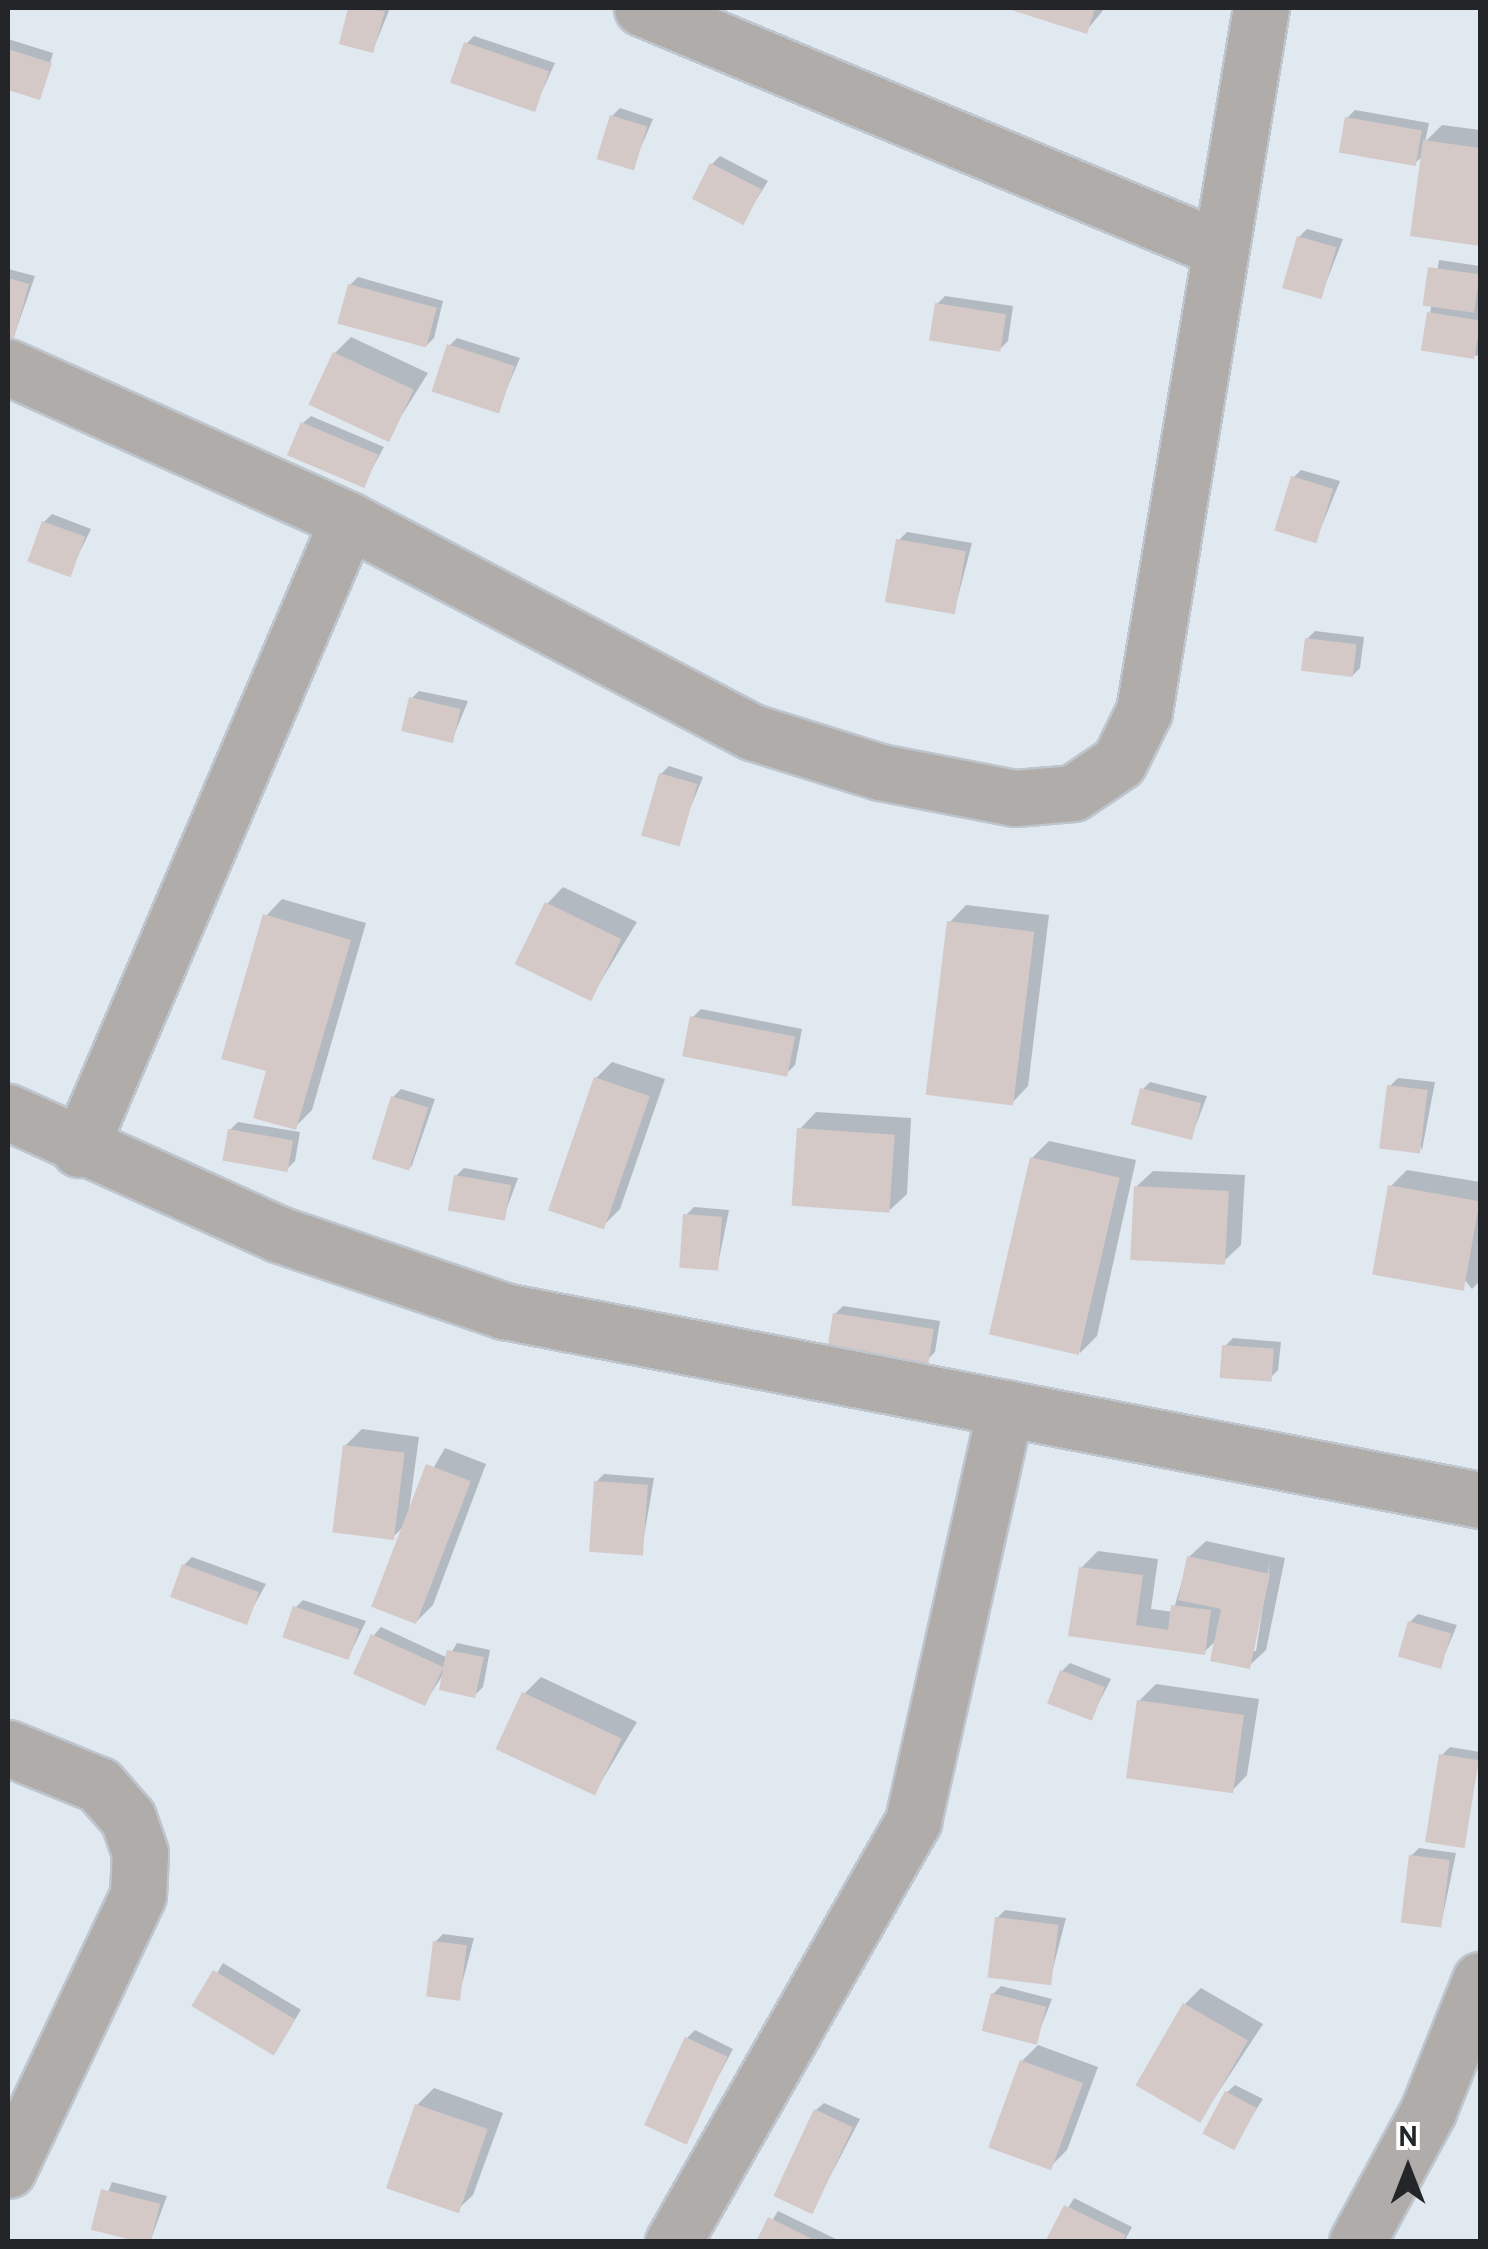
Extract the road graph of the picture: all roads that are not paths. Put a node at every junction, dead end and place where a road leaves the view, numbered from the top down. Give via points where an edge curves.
1 (642, 8) edge
2 (1261, 8) edge
3 (1216, 246) junction
4 (8, 367) edge
5 (348, 520) junction
6 (8, 1112) edge
7 (79, 1149) junction
8 (1005, 1408) junction
9 (1480, 1500) edge
10 (8, 1748) edge
11 (1480, 1980) edge
12 (8, 2170) edge
13 (673, 2242) edge
14 (1357, 2242) edge

1 - 3 street via 1020,172
2 - 3 street
3 - 5 street via 1144,711 1120,762 1072,793 1016,798 880,772 752,732
4 - 5 street
5 - 7 street
6 - 7 street
7 - 8 street via 278,1234 504,1311
8 - 9 street
8 - 13 street via 912,1821
10 - 12 street via 99,1785 128,1818 140,1853 138,1895
11 - 14 street via 1428,2111

